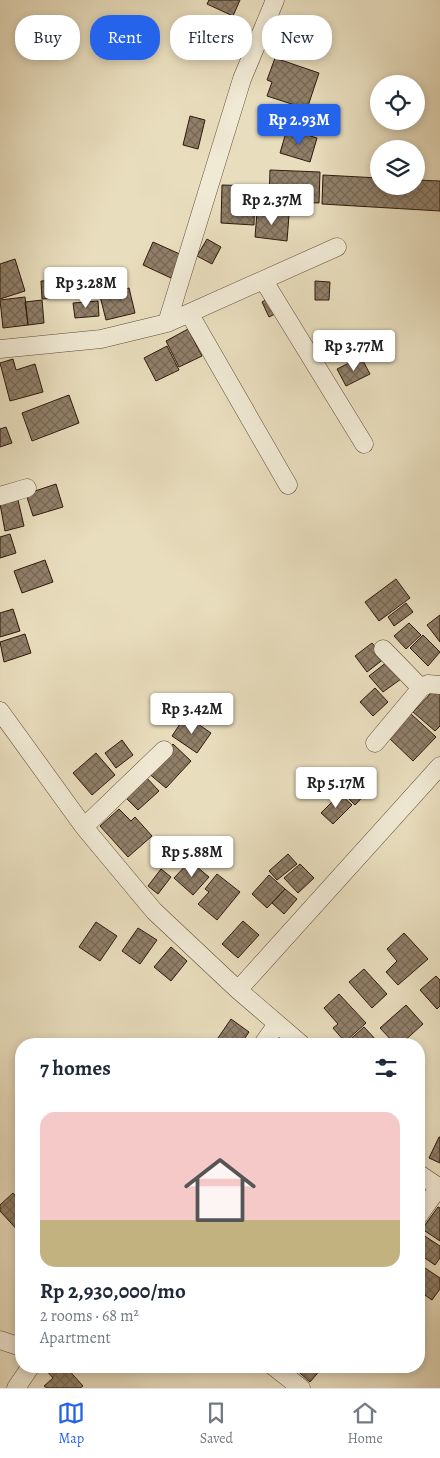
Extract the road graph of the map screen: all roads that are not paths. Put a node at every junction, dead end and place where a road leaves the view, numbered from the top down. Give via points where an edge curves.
1 (275, 0) edge
2 (337, 247) dead end
3 (264, 281) junction
4 (189, 313) junction
5 (167, 323) junction
6 (1, 345) edge
7 (364, 444) dead end
8 (288, 485) dead end
9 (27, 488) dead end
10 (0, 496) edge
11 (382, 649) dead end
12 (440, 685) edge
13 (420, 688) junction
14 (0, 711) edge
15 (375, 743) dead end
16 (164, 750) dead end
17 (440, 766) edge
18 (84, 827) junction
19 (238, 990) junction
20 (277, 1024) junction
21 (267, 1038) edge
22 (294, 1038) edge
23 (425, 1178) edge
24 (440, 1188) edge
25 (425, 1207) edge
26 (0, 1340) edge
27 (15, 1345) edge
28 (26, 1373) edge
29 (282, 1373) edge
30 (16, 1388) edge
31 (301, 1388) edge

1 - 5 street via 242,79
2 - 3 street
3 - 4 street
3 - 7 street
4 - 5 street
4 - 8 street
5 - 6 street via 101,339
9 - 10 street
11 - 13 street
12 - 13 street via 428,684
13 - 15 street
14 - 18 street
16 - 18 street
17 - 19 street
18 - 19 street via 154,911
19 - 20 street
20 - 21 street
20 - 22 street
23 - 24 street
24 - 25 street
26 - 27 street
28 - 30 street
29 - 31 street

